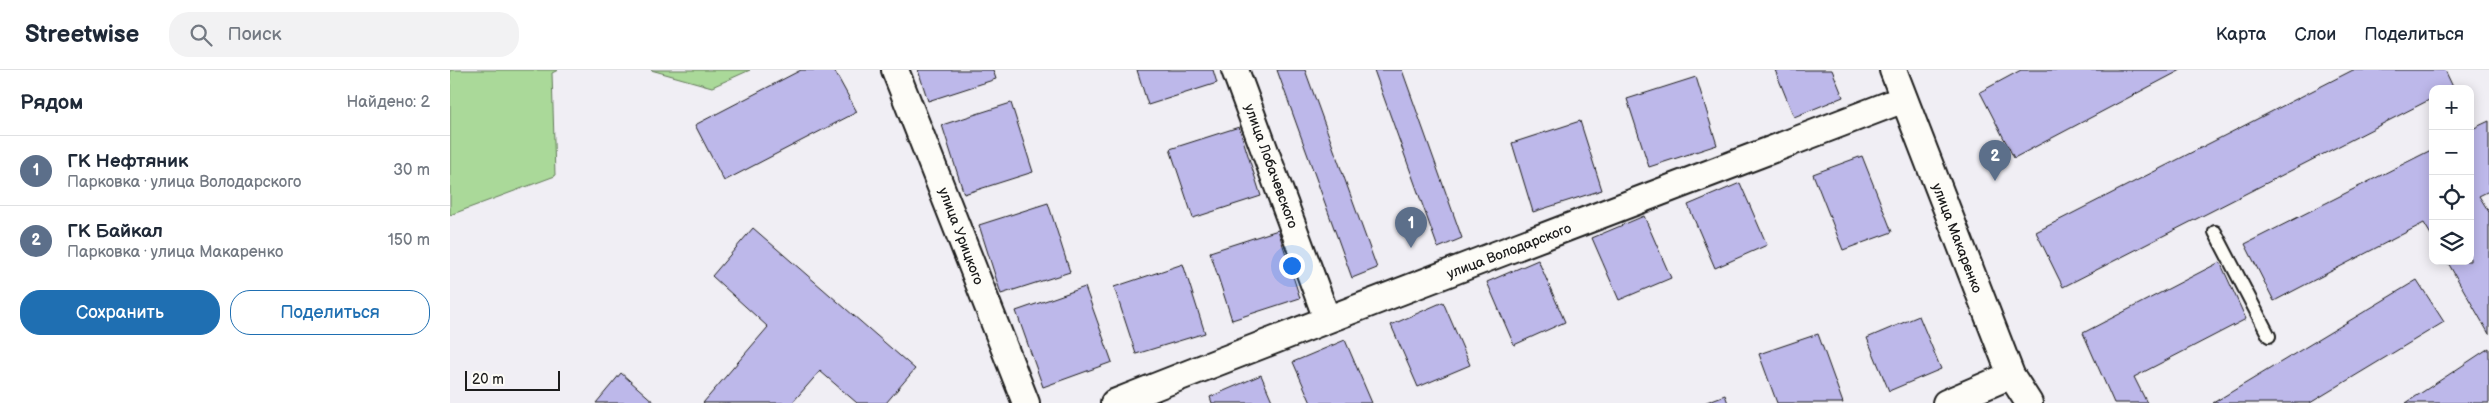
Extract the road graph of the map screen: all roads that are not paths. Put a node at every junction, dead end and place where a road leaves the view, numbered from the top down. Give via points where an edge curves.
1 (895, 70) edge
2 (1235, 70) edge
3 (1893, 70) edge
4 (1904, 99) junction
5 (2216, 232) dead end
6 (1327, 319) junction
7 (2270, 336) dead end
8 (2011, 375) junction
9 (1026, 403) edge
10 (1114, 403) edge
11 (1946, 403) edge
12 (2030, 403) edge

1 - 9 street, улица Урицкого
2 - 6 street, улица Лобачевского
3 - 4 street, улица Макаренко
4 - 6 street, улица Володарского
4 - 8 street, улица Макаренко
5 - 7 lane
6 - 10 street, улица Володарского
8 - 11 street
8 - 12 street, улица Макаренко

